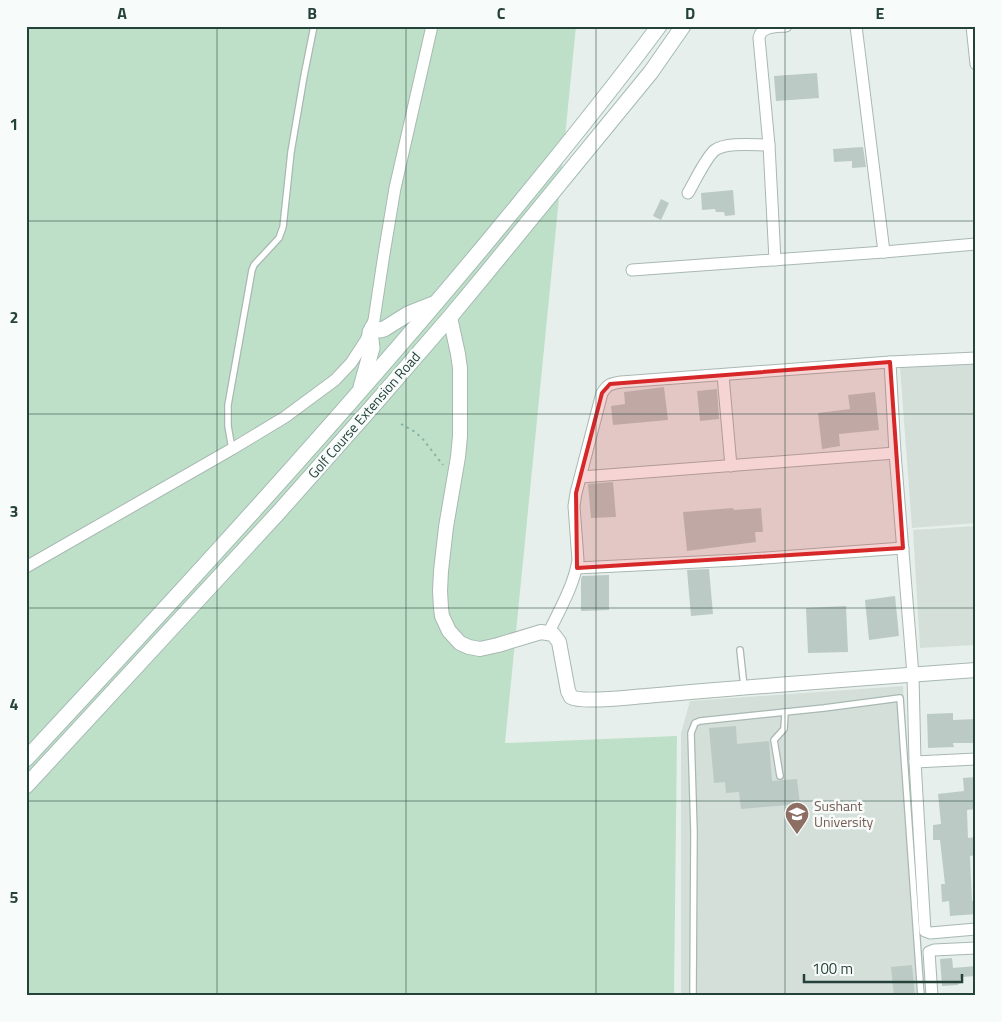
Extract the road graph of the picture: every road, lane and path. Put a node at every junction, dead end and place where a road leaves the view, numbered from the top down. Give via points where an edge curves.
1 (314, 26) edge
2 (432, 26) edge
3 (659, 26) edge
4 (683, 26) edge
5 (786, 26) edge
6 (856, 26) edge
7 (972, 26) edge
8 (975, 56) edge
9 (769, 145) junction
10 (534, 186) junction
11 (688, 193) dead end
12 (548, 198) junction
13 (976, 244) edge
14 (884, 252) junction
15 (775, 260) junction
16 (632, 270) dead end
17 (437, 302) junction
18 (450, 318) junction
19 (371, 330) junction
20 (976, 358) edge
21 (890, 362) junction
22 (723, 375) junction
23 (359, 394) junction
24 (401, 424) dead end
25 (322, 436) junction
26 (335, 448) junction
27 (232, 449) junction
28 (895, 453) junction
29 (732, 466) junction
30 (581, 477) junction
31 (454, 479) junction
32 (903, 548) junction
33 (26, 567) edge
34 (577, 568) junction
35 (549, 632) junction
36 (740, 650) dead end
37 (976, 670) edge
38 (913, 675) junction
39 (744, 687) junction
40 (785, 712) junction
41 (26, 759) edge
42 (976, 759) edge
43 (916, 762) junction
44 (780, 776) dead end
45 (26, 786) edge
46 (976, 929) edge
47 (976, 948) edge
48 (693, 996) edge
49 (921, 996) edge
50 (932, 996) edge

1 - 27 lane via 291,152 283,227 279,238 252,270 228,405
2 - 19 street via 396,188
3 - 10 main road, Golf Course Extension Road
4 - 12 main road, Golf Course Extension Road via 651,72
5 - 9 street via 764,30 758,38
6 - 14 street
7 - 8 street
9 - 11 street via 730,145 714,151
9 - 15 street
10 - 12 main road
10 - 17 main road, Golf Course Extension Road
12 - 18 main road, Golf Course Extension Road
13 - 14 street
14 - 15 street
15 - 16 street
17 - 19 main road via 384,329
17 - 23 main road, Golf Course Extension Road
18 - 26 main road, Golf Course Extension Road
18 - 31 street via 460,368 460,446
19 - 23 main road via 371,354
19 - 27 street via 363,346 336,380 285,417
20 - 21 street
21 - 22 street
21 - 28 street
22 - 29 street
22 - 30 street via 621,382 607,386 602,393
23 - 25 main road, Golf Course Extension Road
24 - 31 path via 422,438
25 - 26 main road
25 - 41 main road, Golf Course Extension Road
26 - 45 main road, Golf Course Extension Road
27 - 33 street
28 - 29 street
28 - 32 street
29 - 30 street
30 - 34 street via 574,506
31 - 35 street via 440,591 441,608 449,631 460,643 480,649
32 - 34 street
32 - 38 street
34 - 35 street
35 - 39 street via 559,642 568,691 574,699
36 - 39 lane
37 - 38 street
38 - 39 street
38 - 43 street
40 - 44 lane via 784,729 774,740
40 - 48 lane via 700,721 692,728
40 - 49 lane via 900,698
42 - 43 street
43 - 46 street via 925,931
47 - 50 street via 929,952

